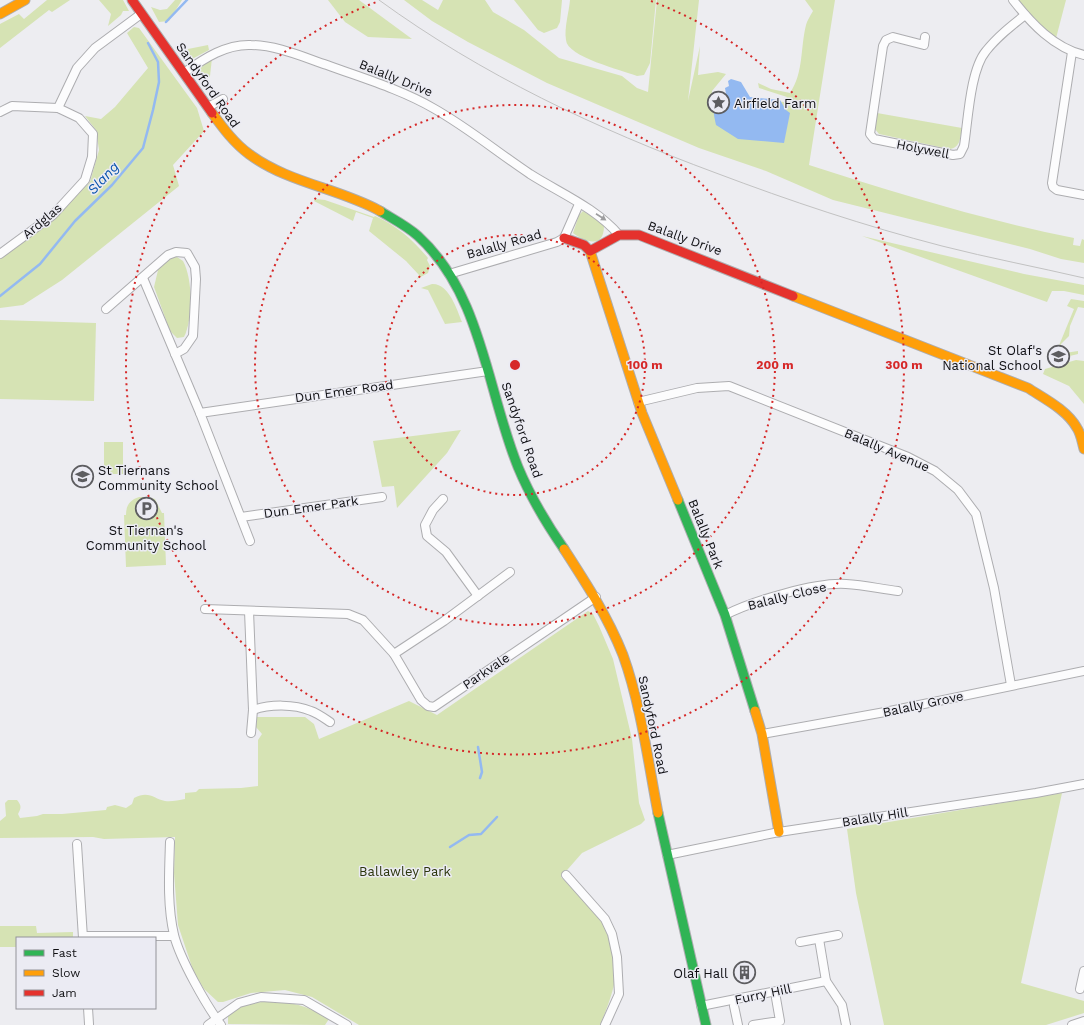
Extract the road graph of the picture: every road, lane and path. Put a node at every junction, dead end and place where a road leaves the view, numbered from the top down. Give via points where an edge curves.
1 (25, 0) edge
2 (132, 0) edge
3 (1013, 0) edge
4 (0, 14) edge
5 (141, 14) junction
6 (1025, 15) junction
7 (926, 37) dead end
8 (1072, 52) junction
9 (1084, 55) edge
10 (185, 72) junction
11 (223, 99) dead end
12 (208, 107) junction
13 (58, 108) junction
14 (0, 112) edge
15 (1084, 195) edge
16 (579, 204) junction
17 (619, 235) junction
18 (564, 238) junction
19 (590, 251) junction
20 (0, 254) edge
21 (449, 274) junction
22 (143, 278) junction
23 (106, 309) dead end
24 (176, 354) junction
25 (488, 371) junction
26 (638, 402) junction
27 (200, 413) junction
28 (1084, 449) edge
29 (382, 497) dead end
30 (443, 499) dead end
31 (241, 518) junction
32 (250, 541) dead end
33 (510, 572) dead end
34 (898, 591) dead end
35 (478, 596) junction
36 (596, 597) junction
37 (205, 609) dead end
38 (249, 611) junction
39 (725, 615) junction
40 (394, 654) junction
41 (1084, 671) edge
42 (1011, 685) junction
43 (253, 710) junction
44 (330, 722) dead end
45 (251, 733) dead end
46 (762, 734) junction
47 (1084, 784) edge
48 (779, 832) junction
49 (170, 842) dead end
50 (76, 844) dead end
51 (667, 855) junction
52 (566, 874) dead end
53 (838, 935) dead end
54 (174, 936) junction
55 (83, 937) edge
56 (819, 939) junction
57 (800, 942) dead end
58 (1084, 971) edge
59 (826, 981) junction
60 (1080, 989) dead end
61 (776, 998) dead end
62 (701, 1006) junction
63 (734, 1006) dead end
64 (88, 1009) edge
65 (1084, 1021) edge
66 (218, 1022) edge
67 (89, 1024) dead end
68 (208, 1025) edge
69 (347, 1025) edge
70 (605, 1025) edge
71 (706, 1025) edge
72 (738, 1025) edge
73 (752, 1025) edge
74 (846, 1025) edge
75 (1072, 1025) edge

1 - 4 main road
2 - 5 main road, Sandyford Road
3 - 6 street
5 - 10 main road, Sandyford Road
5 - 13 street via 95,48 78,68
6 - 7 street, Holywell via 985,52 975,72 964,146 960,154 953,156 874,139 870,134 886,40 893,37 924,45
6 - 8 street via 1055,42
8 - 9 street
8 - 15 street via 1052,182 1057,190
10 - 12 main road, Sandyford Road
10 - 16 street, Balally Drive via 215,53 250,45 276,49 320,63 400,92 432,107
11 - 12 street
12 - 21 main road, Sandyford Road via 229,138 244,152 301,181 388,214 421,239
13 - 14 street, Ardglas via 12,106
13 - 20 street, Ardglas via 79,118 92,134 92,157 85,180 53,215
16 -> 17 street, Balally Drive via 606,221
16 - 18 street
17 - 19 main road
17 - 28 main road, Balally Drive via 646,237 1028,388 1069,418 1077,429
18 - 19 main road via 584,245
18 - 21 street, Balally Road via 528,252
19 - 26 main road, Balally Park
21 - 25 main road, Sandyford Road via 468,309
22 - 23 street
22 - 24 street
22 - 24 street via 168,255 176,252 187,253 192,260 196,279 193,336 184,349
24 - 27 street
25 - 27 street, Dun Emer Road
25 - 36 main road, Sandyford Road via 524,480 541,512
26 - 39 main road, Balally Park
26 - 42 street, Balally Avenue via 697,388 729,386 908,457 935,471 958,490 976,514 994,588
27 - 31 street
29 - 31 street, Dun Emer Park
30 - 35 street via 425,524 427,536 446,552
31 - 32 street
33 - 35 street
34 - 39 street, Balally Close via 846,584 822,585 744,605
35 - 40 street
36 - 40 street, Parkvale via 434,707 421,700
36 - 51 main road, Sandyford Road via 614,634 632,689
37 - 38 street, Parkvale
38 - 40 street, Parkvale via 348,614 363,620
38 - 43 street
39 - 46 main road, Balally Park
41 - 42 street, Balally Grove
42 - 46 street, Balally Grove via 886,712
43 - 44 street via 284,705 310,711
43 - 45 street
46 - 48 main road, Balally Park
47 - 48 street, Balally Hill
48 - 51 street, Balally Hill
49 - 54 street via 170,903
50 - 55 street
51 - 62 main road, Sandyford Road via 695,970
52 - 70 street via 605,919 612,934 617,957 619,994
53 - 56 street
54 - 55 street
54 - 66 street via 191,974
56 - 57 street
56 - 59 street
58 - 60 street
59 - 62 street, Furry Hill
59 - 74 street via 842,1005
61 - 73 street via 780,1020
62 - 71 main road, Sandyford Road
63 - 72 street
64 - 67 street
65 - 75 street
66 - 68 street
66 - 69 street via 239,1003 261,997 304,1000

